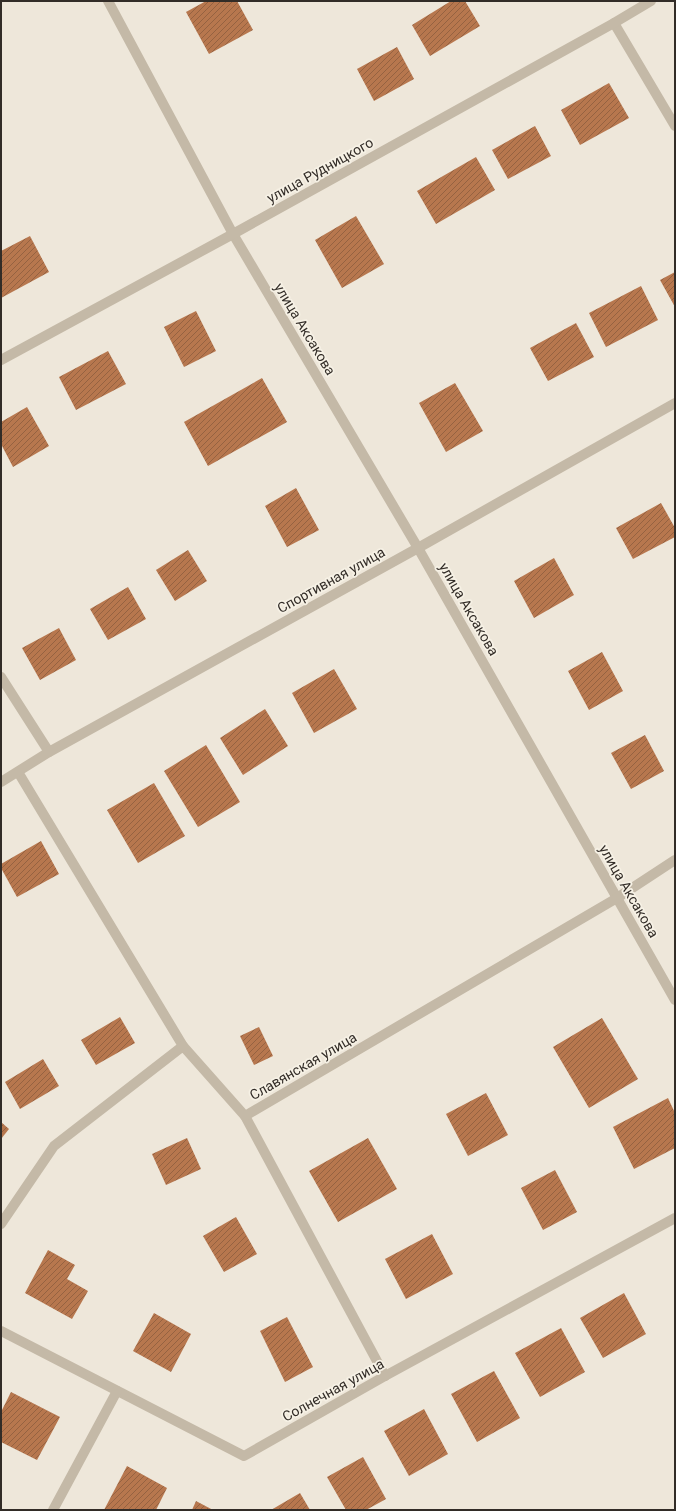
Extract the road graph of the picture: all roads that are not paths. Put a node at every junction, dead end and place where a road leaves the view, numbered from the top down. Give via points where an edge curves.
1 (108, 1) edge
2 (651, 1) edge
3 (614, 23) junction
4 (675, 126) edge
5 (233, 234) junction
6 (1, 360) edge
7 (675, 403) edge
8 (418, 548) junction
9 (1, 677) edge
10 (49, 752) junction
11 (18, 772) junction
12 (1, 782) edge
13 (675, 860) edge
14 (617, 898) junction
15 (675, 1000) edge
16 (183, 1046) junction
17 (245, 1116) junction
18 (675, 1218) edge
19 (1, 1224) edge
20 (1, 1331) edge
21 (386, 1376) junction
22 (117, 1391) junction
23 (53, 1510) edge

1 - 5 street, улица Аксакова
2 - 3 street, улица Рудницкого
3 - 4 street
3 - 5 street, улица Рудницкого
5 - 6 street, улица Рудницкого
5 - 8 street, улица Аксакова
7 - 8 street, Спортивная улица
8 - 10 street, Спортивная улица
8 - 14 street, улица Аксакова
9 - 10 street
10 - 11 street, Спортивная улица
11 - 12 street, Спортивная улица
11 - 16 street, Славянская улица
13 - 14 street, Славянская улица
14 - 15 street, улица Аксакова
14 - 17 street, Славянская улица
16 - 17 street, Славянская улица
16 - 19 street via 54,1146
17 - 21 street
18 - 21 street, Солнечная улица
20 - 22 street, Солнечная улица
21 - 22 street, Солнечная улица via 244,1456
22 - 23 street

